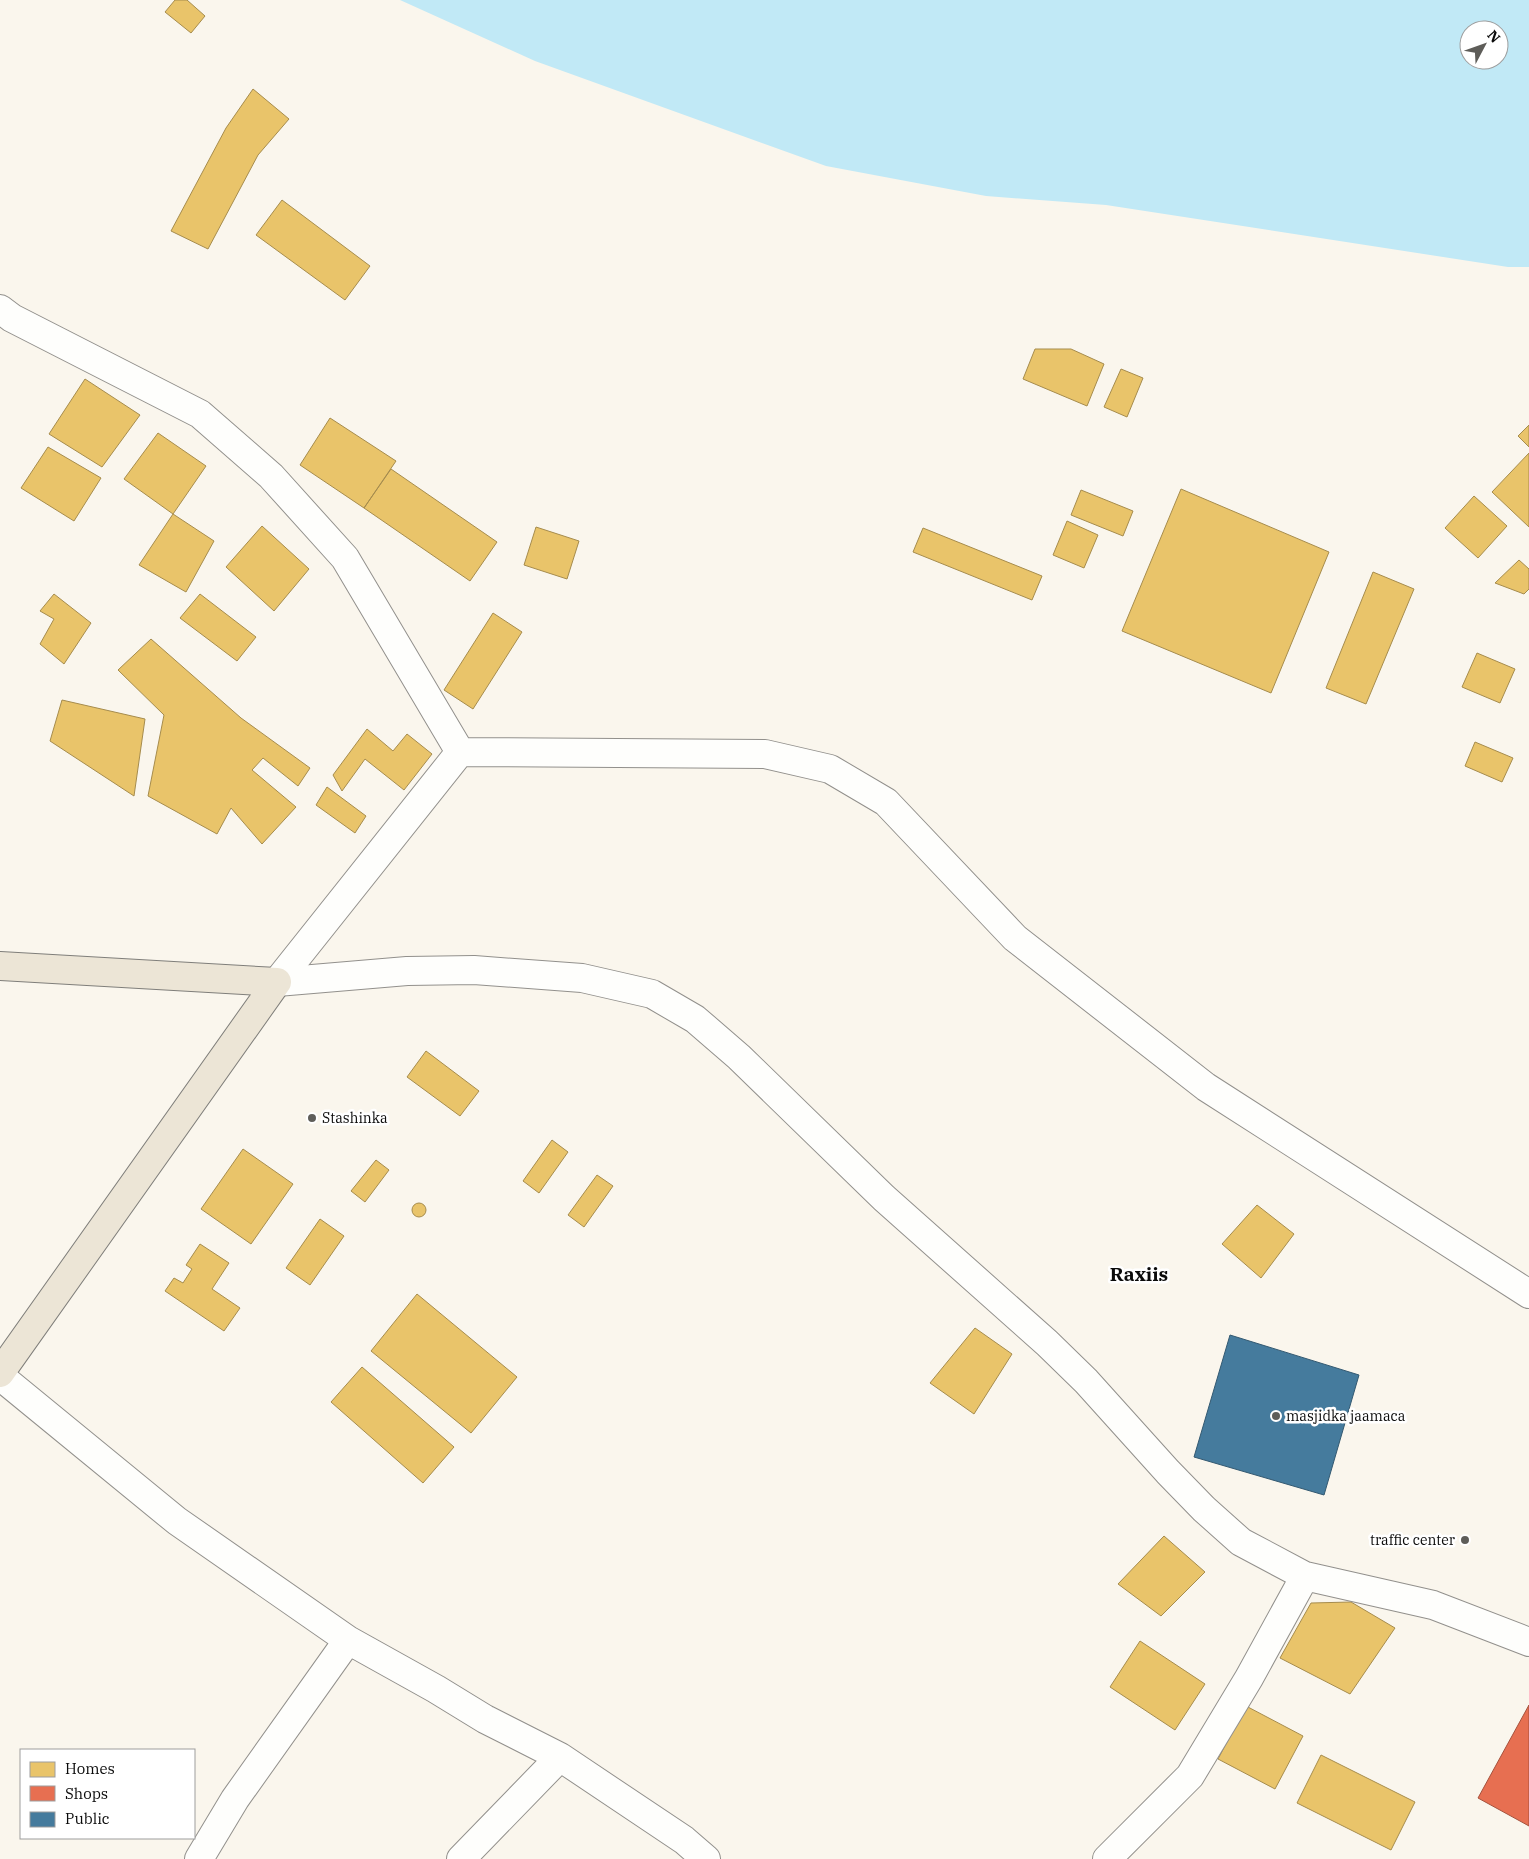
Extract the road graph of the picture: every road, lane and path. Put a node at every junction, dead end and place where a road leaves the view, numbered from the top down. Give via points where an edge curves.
1 (4, 321) edge
2 (460, 752) junction
3 (0, 966) edge
4 (276, 982) junction
5 (1529, 1294) edge
6 (0, 1375) edge
7 (1304, 1576) junction
8 (348, 1640) junction
9 (1529, 1642) edge
10 (560, 1757) junction
11 (199, 1859) edge
12 (461, 1859) edge
13 (706, 1859) edge
14 (1107, 1859) edge

1 - 2 street via 200,414 271,476 345,558
2 - 4 street
2 - 5 street via 765,754 830,769 886,802 1015,938 1206,1087
3 - 4 main road
4 - 6 main road
4 - 7 street via 407,971 474,970 582,978 652,994 695,1019 739,1057 884,1198 1047,1343 1204,1509 1241,1542
6 - 8 street via 177,1520
7 - 9 street via 1433,1605
7 - 14 street via 1249,1678 1190,1776
8 - 10 street via 485,1719
8 - 11 street via 235,1799
10 - 12 street
10 - 13 street via 684,1840

